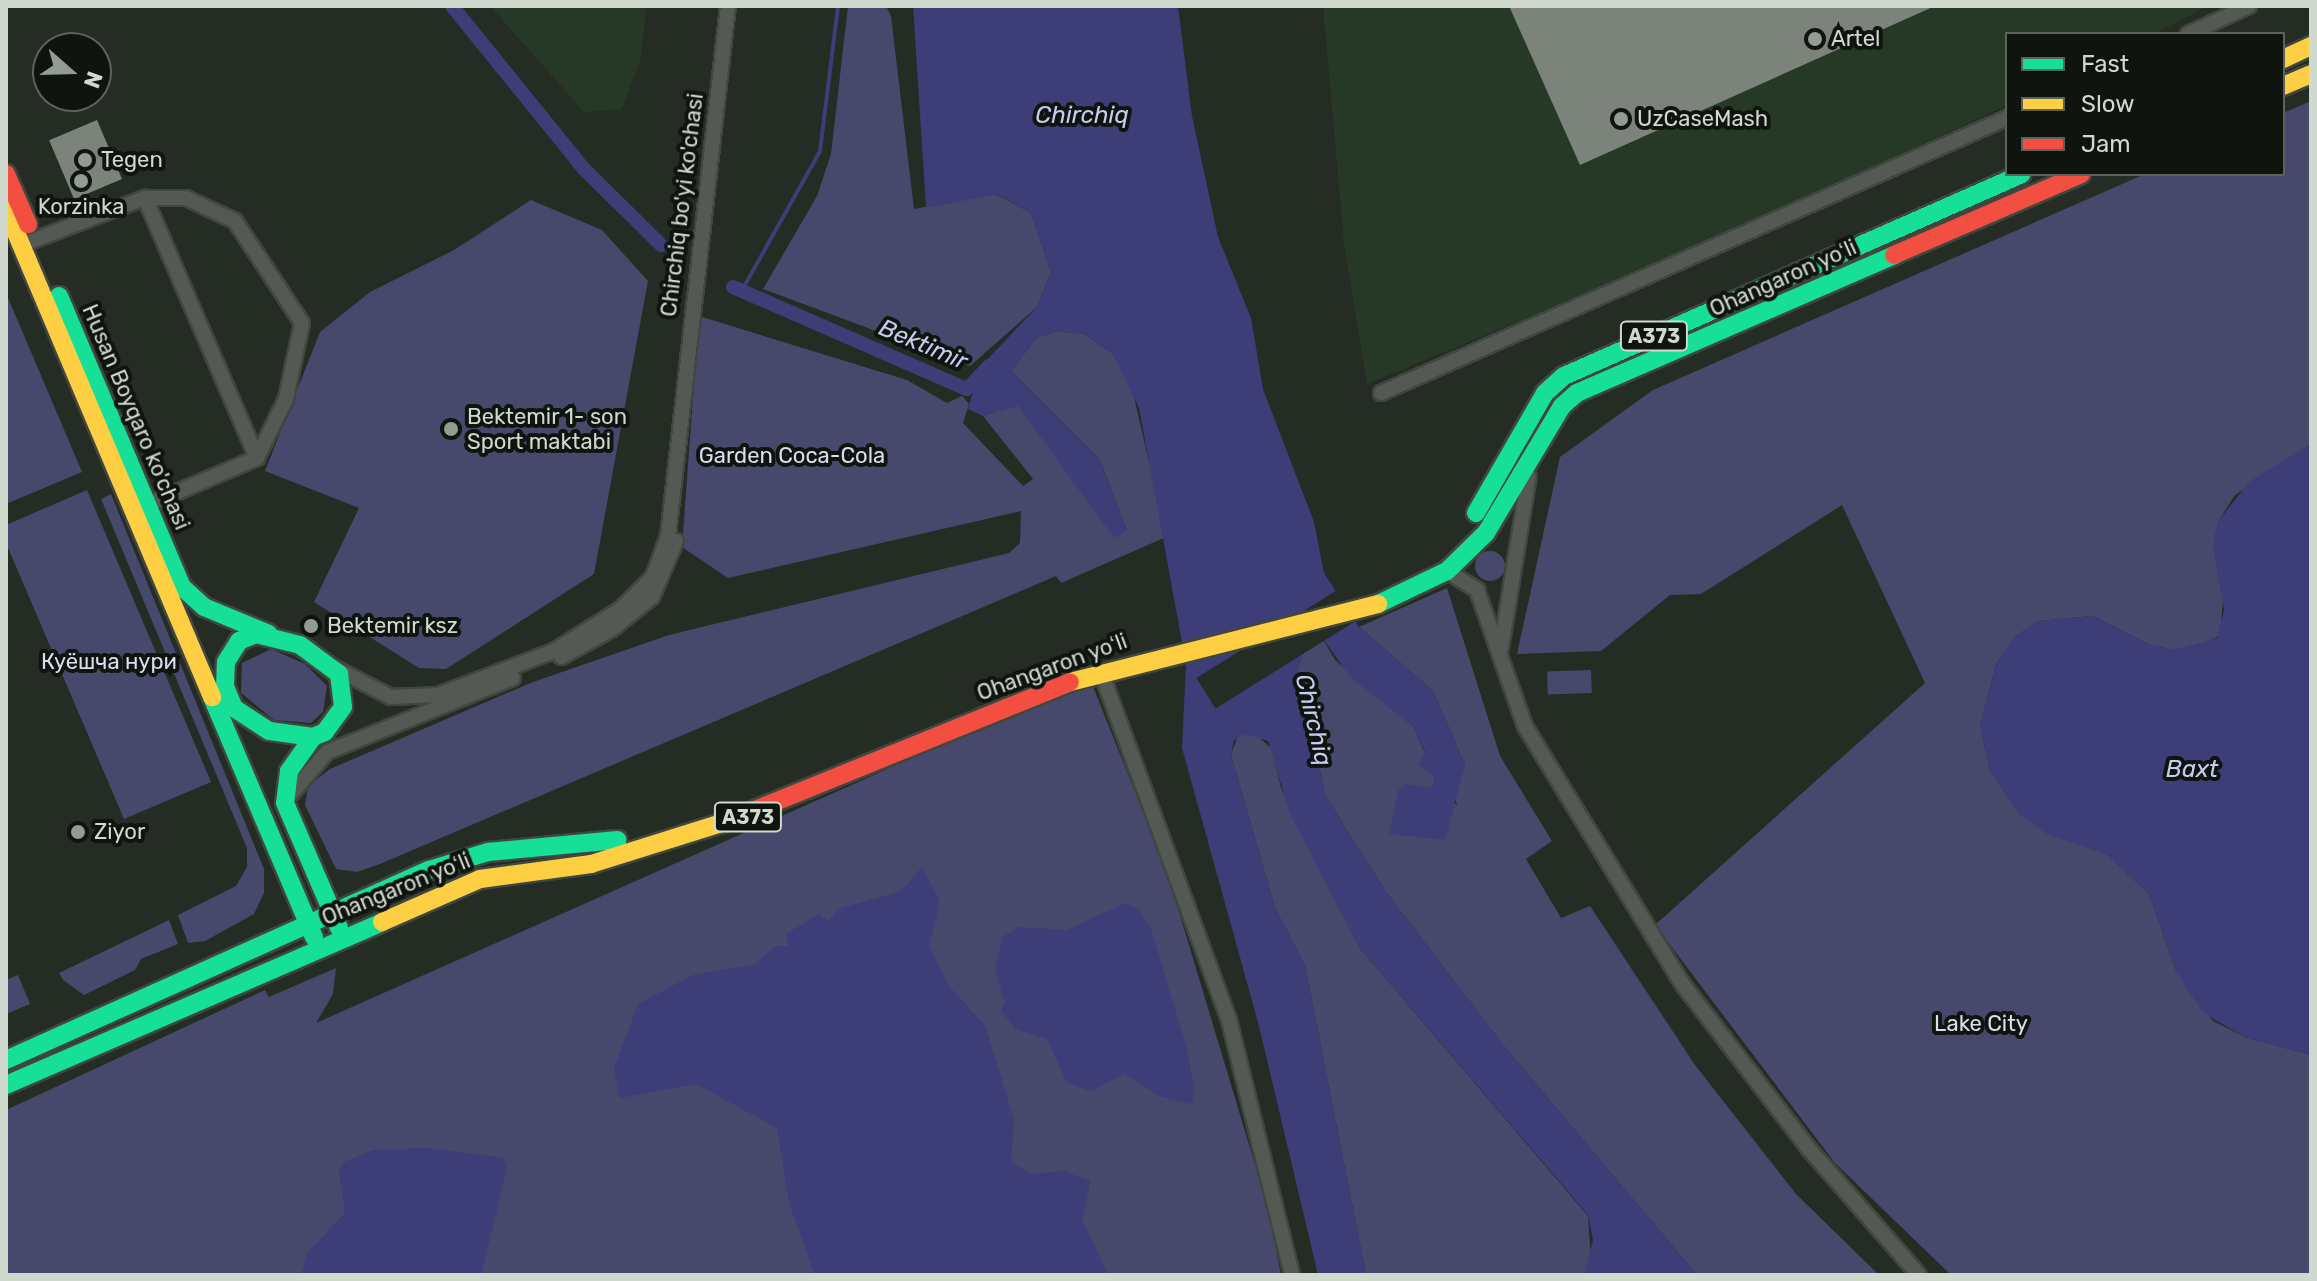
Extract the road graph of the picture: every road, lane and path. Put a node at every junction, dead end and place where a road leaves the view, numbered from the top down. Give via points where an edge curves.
1 (728, 6) edge
2 (2249, 6) edge
3 (2192, 32) edge
4 (2311, 46) edge
5 (2285, 58) edge
6 (2311, 74) edge
7 (2285, 85) edge
8 (2005, 119) edge
9 (6, 174) edge
10 (2016, 176) edge
11 (2076, 176) edge
12 (145, 198) junction
13 (9, 200) edge
14 (28, 242) junction
15 (1381, 393) dead end
16 (681, 409) junction
17 (257, 458) junction
18 (1531, 466) junction
19 (140, 507) junction
20 (1447, 571) junction
21 (1369, 599) junction
22 (269, 634) junction
23 (1167, 646) junction
24 (1501, 649) junction
25 (195, 661) junction
26 (332, 666) junction
27 (1105, 683) dead end
28 (229, 700) junction
29 (313, 737) junction
30 (355, 739) junction
31 (245, 774) junction
32 (287, 813) junction
33 (331, 913) junction
34 (308, 924) junction
35 (342, 936) junction
36 (318, 946) junction
37 (6, 1060) edge
38 (6, 1085) edge
39 (1292, 1275) edge
40 (1919, 1275) edge

1 - 16 street, Chirchiq bo'yi ko'chasi
2 - 3 street
4 - 5 main road
6 - 7 main road
8 - 15 street
9 - 13 main road, Husan Boyqaro ko'chasi
10 - 21 main road, Ohangaron yoʻli / A373 via 1564,376 1545,393 1469,523 1426,564
11 - 18 main road, Ohangaron yoʻli / A373 via 1577,393 1562,406
12 - 14 street
12 - 17 street
12 - 17 street via 186,198 235,221 302,323 286,399
13 - 14 main road, Husan Boyqaro ko'chasi
14 - 19 main road, Husan Boyqaro ko'chasi
16 - 26 street, Chirchiq bo'yi ko'chasi via 665,551 653,577 621,609 554,651 423,699 378,693
16 - 30 street, Chirchiq bo'yi ko'chasi via 674,553 652,597 580,648
17 - 19 street
18 - 20 main road, Ohangaron yoʻli / A373 via 1486,533
18 - 24 street
19 - 22 main road, Husan Boyqaro ko'chasi via 190,597
19 - 25 main road, Husan Boyqaro ko'chasi
20 - 21 main road, Ohangaron yoʻli / A373
20 - 24 street via 1477,590
21 - 23 main road, Ohangaron yoʻli / A373
22 - 26 main road, Husan Boyqaro ko'chasi
22 - 28 main road, Husan Boyqaro ko'chasi via 250,636 231,650 224,674
23 - 33 main road, Ohangaron yoʻli / A373 via 1000,689 672,825 588,845 471,855
23 - 35 main road, Ohangaron yoʻli / A373 via 693,836 591,864 480,879
24 - 40 street via 1525,726 1684,986 1801,1139
25 - 28 main road, Husan Boyqaro ko'chasi
25 - 31 main road, Husan Boyqaro ko'chasi
26 - 29 main road via 343,684 343,707 334,725
27 - 39 street via 1229,1020
28 - 29 main road, Husan Boyqaro ko'chasi via 259,726
28 - 31 main road, Husan Boyqaro ko'chasi
29 - 30 street, Chirchiq bo'yi ko'chasi
29 - 32 main road via 289,771
30 - 32 street, Chirchiq bo'yi ko'chasi via 308,767
31 - 34 main road, Husan Boyqaro ko'chasi
32 - 33 main road
33 - 34 main road, Ohangaron yoʻli / A373
33 - 35 main road
34 - 36 main road, Husan Boyqaro ko'chasi
34 - 37 main road, Ohangaron yoʻli / A373
35 - 36 main road, Ohangaron yoʻli / A373
36 - 38 main road, Ohangaron yoʻli / A373

